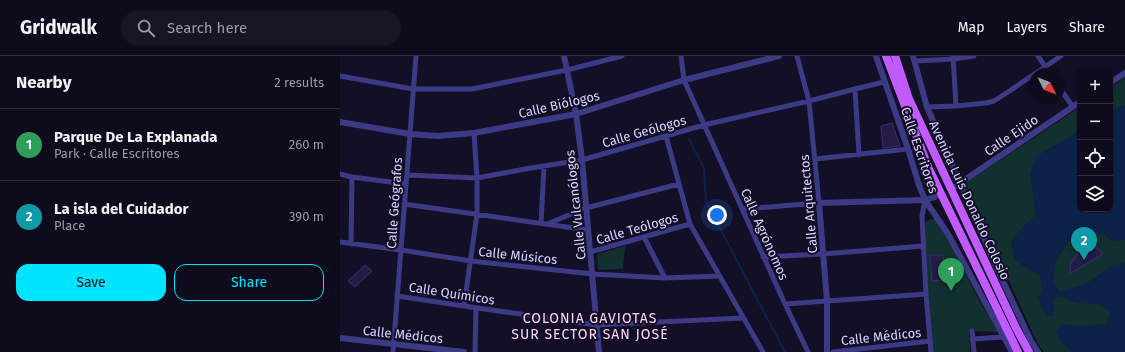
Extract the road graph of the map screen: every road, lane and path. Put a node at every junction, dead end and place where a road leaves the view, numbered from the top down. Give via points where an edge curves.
1 (416, 56) edge
2 (564, 56) edge
3 (622, 56) edge
4 (681, 56) edge
5 (779, 56) edge
6 (797, 56) edge
7 (876, 56) edge
8 (886, 56) edge
9 (894, 56) edge
10 (974, 56) edge
11 (1038, 56) edge
12 (1061, 56) edge
13 (954, 57) edge
14 (913, 59) edge
15 (1045, 67) junction
16 (566, 70) junction
17 (1125, 73) edge
18 (340, 76) edge
19 (684, 80) junction
20 (1113, 81) edge
21 (884, 82) junction
22 (413, 89) junction
23 (855, 89) junction
24 (1065, 96) edge
25 (809, 101) junction
26 (1077, 104) edge
27 (956, 106) junction
28 (926, 107) junction
29 (1072, 107) junction
30 (576, 114) junction
31 (340, 122) edge
32 (704, 125) junction
33 (474, 133) junction
34 (410, 134) junction
35 (666, 136) junction
36 (908, 149) junction
37 (859, 155) junction
38 (815, 159) junction
39 (582, 160) junction
40 (544, 166) junction
41 (340, 174) edge
42 (407, 175) junction
43 (352, 177) junction
44 (477, 178) junction
45 (406, 184) junction
46 (679, 184) junction
47 (957, 185) junction
48 (935, 197) dead end
49 (924, 200) junction
50 (819, 203) junction
51 (404, 204) junction
52 (586, 208) junction
53 (742, 209) junction
54 (933, 212) junction
55 (477, 214) junction
56 (922, 216) junction
57 (544, 224) junction
58 (690, 224) junction
59 (588, 230) junction
60 (644, 237) junction
61 (340, 242) edge
62 (351, 244) junction
63 (924, 246) junction
64 (401, 250) junction
65 (590, 252) junction
66 (823, 254) junction
67 (763, 257) junction
68 (471, 261) junction
69 (593, 274) junction
70 (719, 276) junction
71 (665, 278) junction
72 (926, 294) junction
73 (397, 296) junction
74 (827, 301) junction
75 (785, 304) junction
76 (464, 306) junction
77 (476, 308) junction
78 (743, 318) junction
79 (596, 325) junction
80 (972, 331) dead end
81 (1004, 337) junction
82 (340, 338) edge
83 (972, 339) junction
84 (930, 342) junction
85 (394, 344) junction
86 (393, 352) edge
87 (464, 352) edge
88 (475, 352) edge
89 (599, 352) edge
90 (762, 352) edge
91 (808, 352) edge
92 (827, 352) edge
93 (833, 352) edge
94 (931, 352) edge
95 (974, 352) edge
96 (1012, 352) edge
97 (1018, 352) edge
98 (1029, 352) edge
99 (1038, 352) edge

1 - 22 street, Calle Geógrafos
2 - 16 street, Calle Vulcanólogos
3 - 16 street
4 - 19 street, Calle Agrónomos
5 - 19 street, Calle Biólogos
6 - 25 street, Calle Arquitectos
7 - 21 street, Calle Escritores
8 - 97 main road, Avenida Luis Donaldo Colosio via 929,169
9 - 98 main road, Avenida Luis Donaldo Colosio via 909,99
10 - 13 street
11 - 15 street
12 - 15 street
13 - 14 street
13 - 27 street
14 - 28 street, Avenida Luis Donaldo Colosio
15 - 27 street via 994,101
16 - 22 street via 472,89
16 - 30 street, Calle Vulcanólogos
17 - 20 street
18 - 22 street
19 - 30 street, Calle Biólogos
19 - 32 street, Calle Agrónomos
21 - 23 street, Calle Geólogos
21 - 36 street, Calle Escritores
22 - 34 street, Calle Geógrafos
23 - 25 street, Calle Geólogos
23 - 37 street
24 - 29 street
25 - 32 street, Calle Geólogos
25 - 38 street, Calle Arquitectos
26 - 29 street, Calle Ejido
27 - 28 street
28 - 47 street, Avenida Luis Donaldo Colosio
29 - 47 street, Calle Ejido
30 - 33 street, Calle Biólogos
30 - 39 street, Calle Vulcanólogos
31 - 34 street, Calle Biólogos
32 - 35 street, Calle Geólogos
32 - 53 street, Calle Agrónomos
33 - 34 street, Calle Biólogos via 438,136
33 - 44 street
34 - 42 street, Calle Geógrafos
35 - 39 street, Calle Geólogos
35 - 46 street
36 - 37 street
36 - 49 street, Calle Escritores
37 - 38 street
38 - 50 street, Calle Arquitectos
39 - 40 street, Calle Geólogos
39 - 52 street, Calle Vulcanólogos
40 - 44 street, Calle Geólogos
40 - 57 street
41 - 43 street
42 - 44 street, Calle Geólogos
42 - 45 street, Calle Geógrafos
43 - 45 street
43 - 62 street
44 - 55 street
45 - 51 street, Calle Geógrafos
46 - 52 street
46 - 58 street
47 - 99 street, Avenida Luis Donaldo Colosio
48 - 49 street
49 - 50 street
49 - 54 street, Calle Escritores
49 - 56 street
50 - 53 street
50 - 66 street, Calle Arquitectos
51 - 55 street
51 - 64 street, Calle Geógrafos
52 - 57 street
52 - 59 street, Calle Vulcanólogos
53 - 67 street, Calle Agrónomos
54 - 56 street
54 - 81 street, Calle Escritores via 948,234
55 - 57 street
55 - 68 street
56 - 63 street
57 - 59 street
58 - 60 street, Calle Teólogos
58 - 70 street
59 - 65 street, Calle Vulcanólogos
60 - 65 street, Calle Teólogos
60 - 71 street
61 - 62 street, Calle Músicos
62 - 64 street, Calle Músicos
63 - 66 street
63 - 72 street
64 - 68 street, Calle Músicos
64 - 73 street, Calle Geógrafos
65 - 69 street, Calle Vulcanólogos
66 - 67 street
66 - 74 street, Calle Arquitectos
67 - 75 street, Calle Agrónomos
68 - 69 street, Calle Músicos
68 - 76 street
69 - 71 street, Calle Músicos
69 - 79 street, Calle Vulcanólogos
70 - 71 street, Calle Músicos
70 - 78 street
72 - 74 street
72 - 84 street
73 - 76 street, Calle Químicos
73 - 85 street, Calle Geógrafos
74 - 75 street
74 - 92 street, Calle Arquitectos
75 - 91 street, Calle Agrónomos
76 - 77 street, Calle Químicos
77 - 79 street, Calle Químicos
77 - 88 street
78 - 79 street, Calle Químicos
78 - 90 street
79 - 89 street, Calle Vulcanólogos
80 - 83 street
81 - 83 street
81 - 96 street, Calle Escritores
82 - 85 street, Calle Médicos
83 - 95 street
84 - 93 street, Calle Médicos
84 - 94 street
85 - 86 street, Calle Geógrafos
85 - 87 street, Calle Médicos

